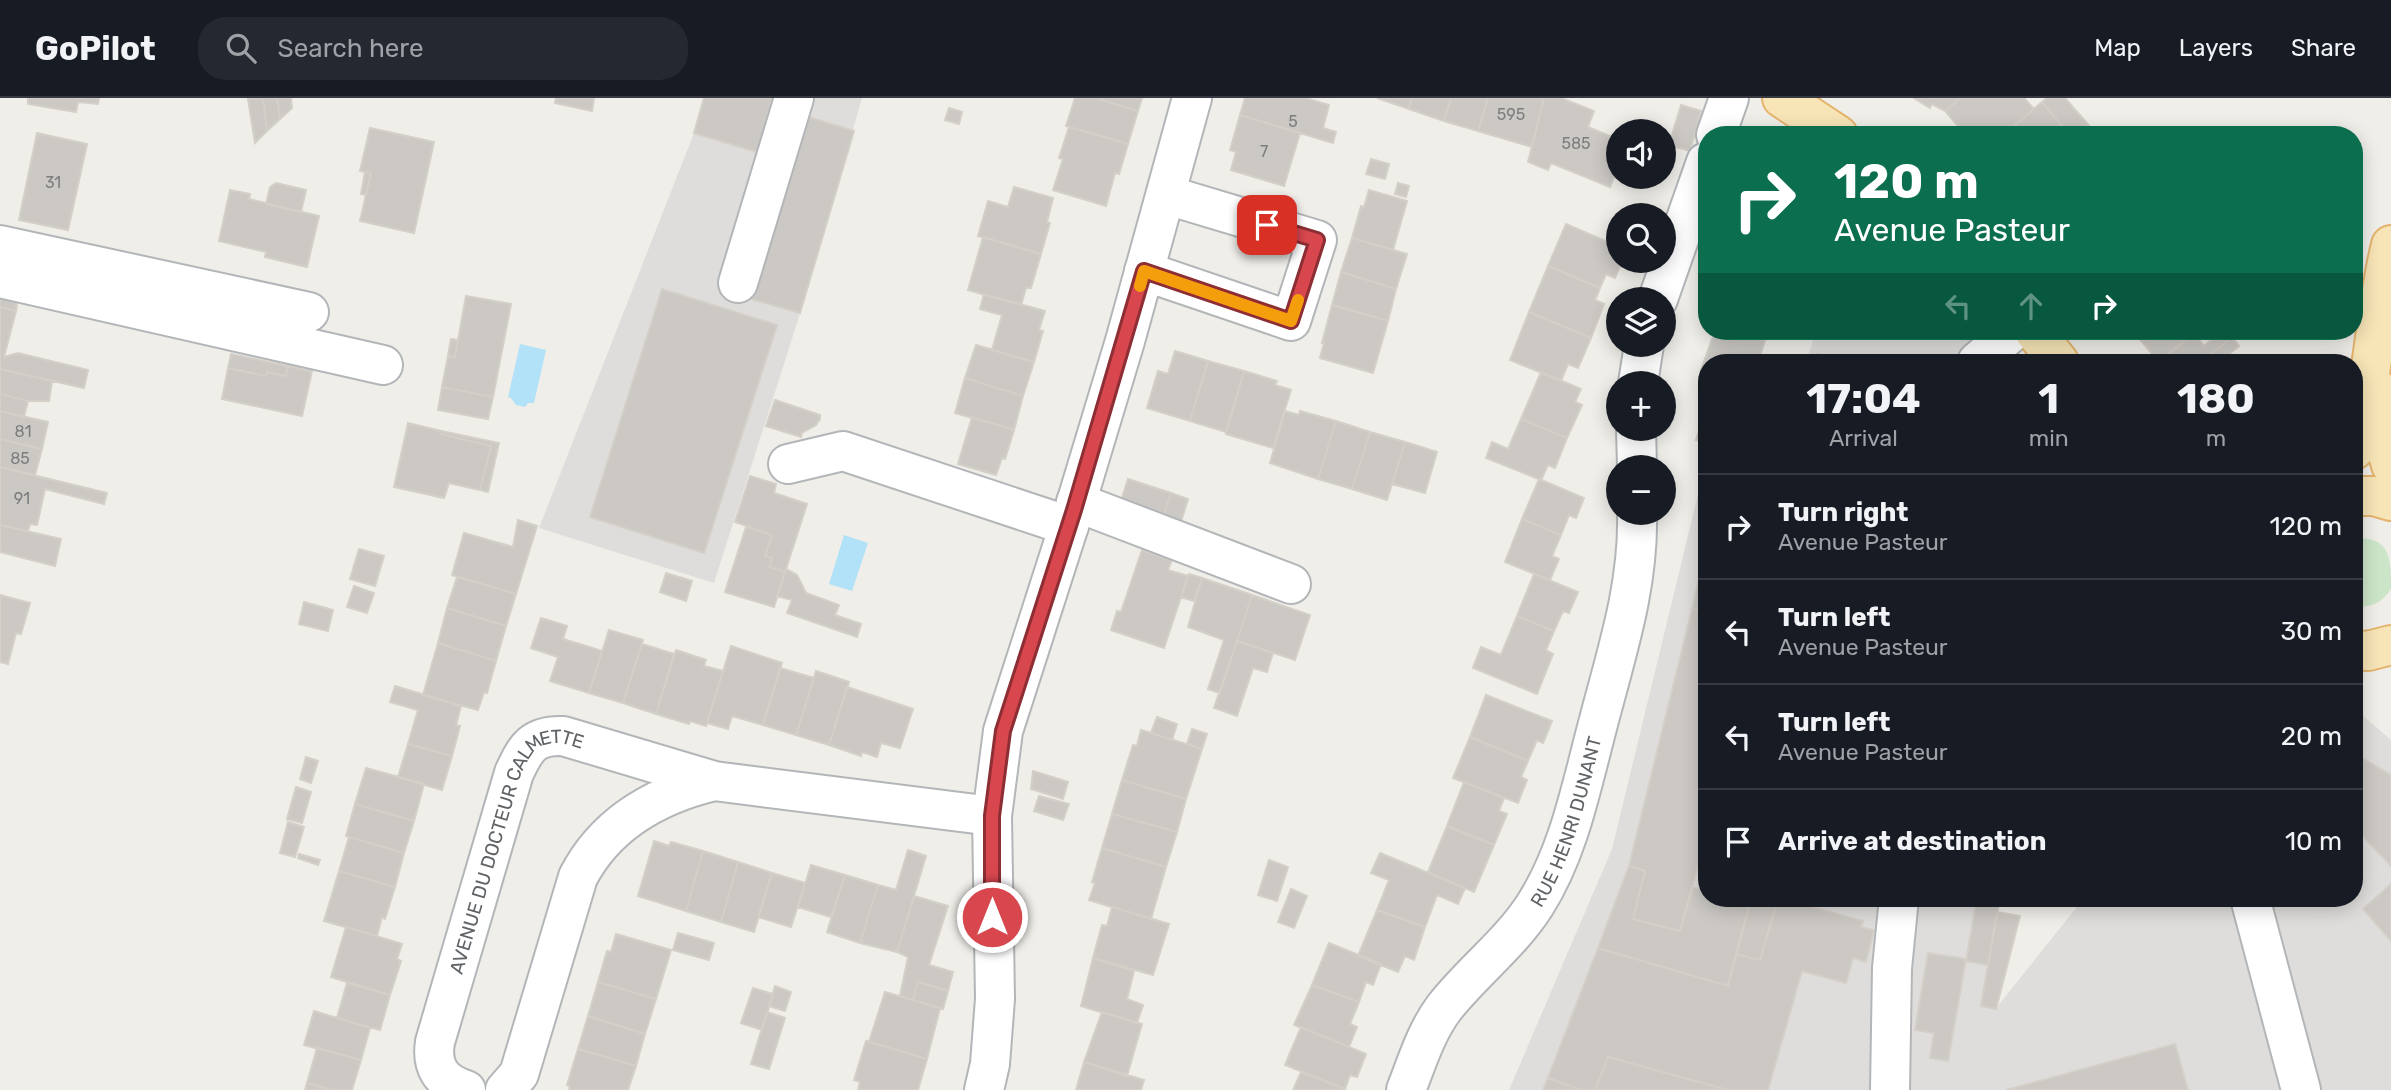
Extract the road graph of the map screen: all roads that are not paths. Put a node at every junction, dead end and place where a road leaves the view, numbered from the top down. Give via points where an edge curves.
1 (794, 98) edge
2 (1192, 98) edge
3 (1729, 98) edge
4 (1782, 98) edge
5 (1719, 126) edge
6 (1824, 126) edge
7 (1698, 185) edge
8 (1167, 195) junction
9 (0, 245) edge
10 (2391, 245) edge
11 (1144, 271) junction
12 (0, 278) edge
13 (737, 283) dead end
14 (1662, 287) edge
15 (309, 312) dead end
16 (2377, 328) junction
17 (2003, 340) edge
18 (2041, 340) edge
19 (1986, 354) edge
20 (2053, 354) edge
21 (383, 365) dead end
22 (2363, 414) edge
23 (788, 464) dead end
24 (2391, 465) edge
25 (2363, 496) edge
26 (2391, 501) edge
27 (1073, 514) junction
28 (1637, 525) edge
29 (1291, 584) dead end
30 (2367, 648) edge
31 (2391, 664) edge
32 (714, 781) junction
33 (992, 816) junction
34 (1898, 907) edge
35 (2252, 907) edge
36 (466, 1090) edge
37 (505, 1090) edge
38 (984, 1090) edge
39 (1406, 1090) edge
40 (1890, 1090) edge
41 (2301, 1090) edge

1 - 13 street
2 - 8 street
3 - 5 street
4 - 6 main road
7 - 14 street
8 - 11 street
8 - 11 street via 1317,240 1291,321
9 - 15 street
10 - 16 main road
11 - 27 street
12 - 21 street
16 - 22 main road
16 - 24 main road via 2381,414
17 - 19 street
18 - 20 main road
23 - 27 street via 843,451
25 - 26 main road
27 - 29 street
27 - 33 street via 1003,731
28 - 39 street, RUE HENRI DUNANT via 1629,604 1559,860 1519,928 1442,1011
30 - 31 main road
32 - 33 street, AVENUE DU DOCTEUR CALMETTE
32 - 36 street, AVENUE DU DOCTEUR CALMETTE via 563,736 531,744 522,755 435,1042 437,1070 453,1086
32 - 37 street, AVENUE DU DOCTEUR CALMETTE via 668,794 632,814 586,863 519,1074
33 - 38 street via 995,999
34 - 40 street
35 - 41 street

